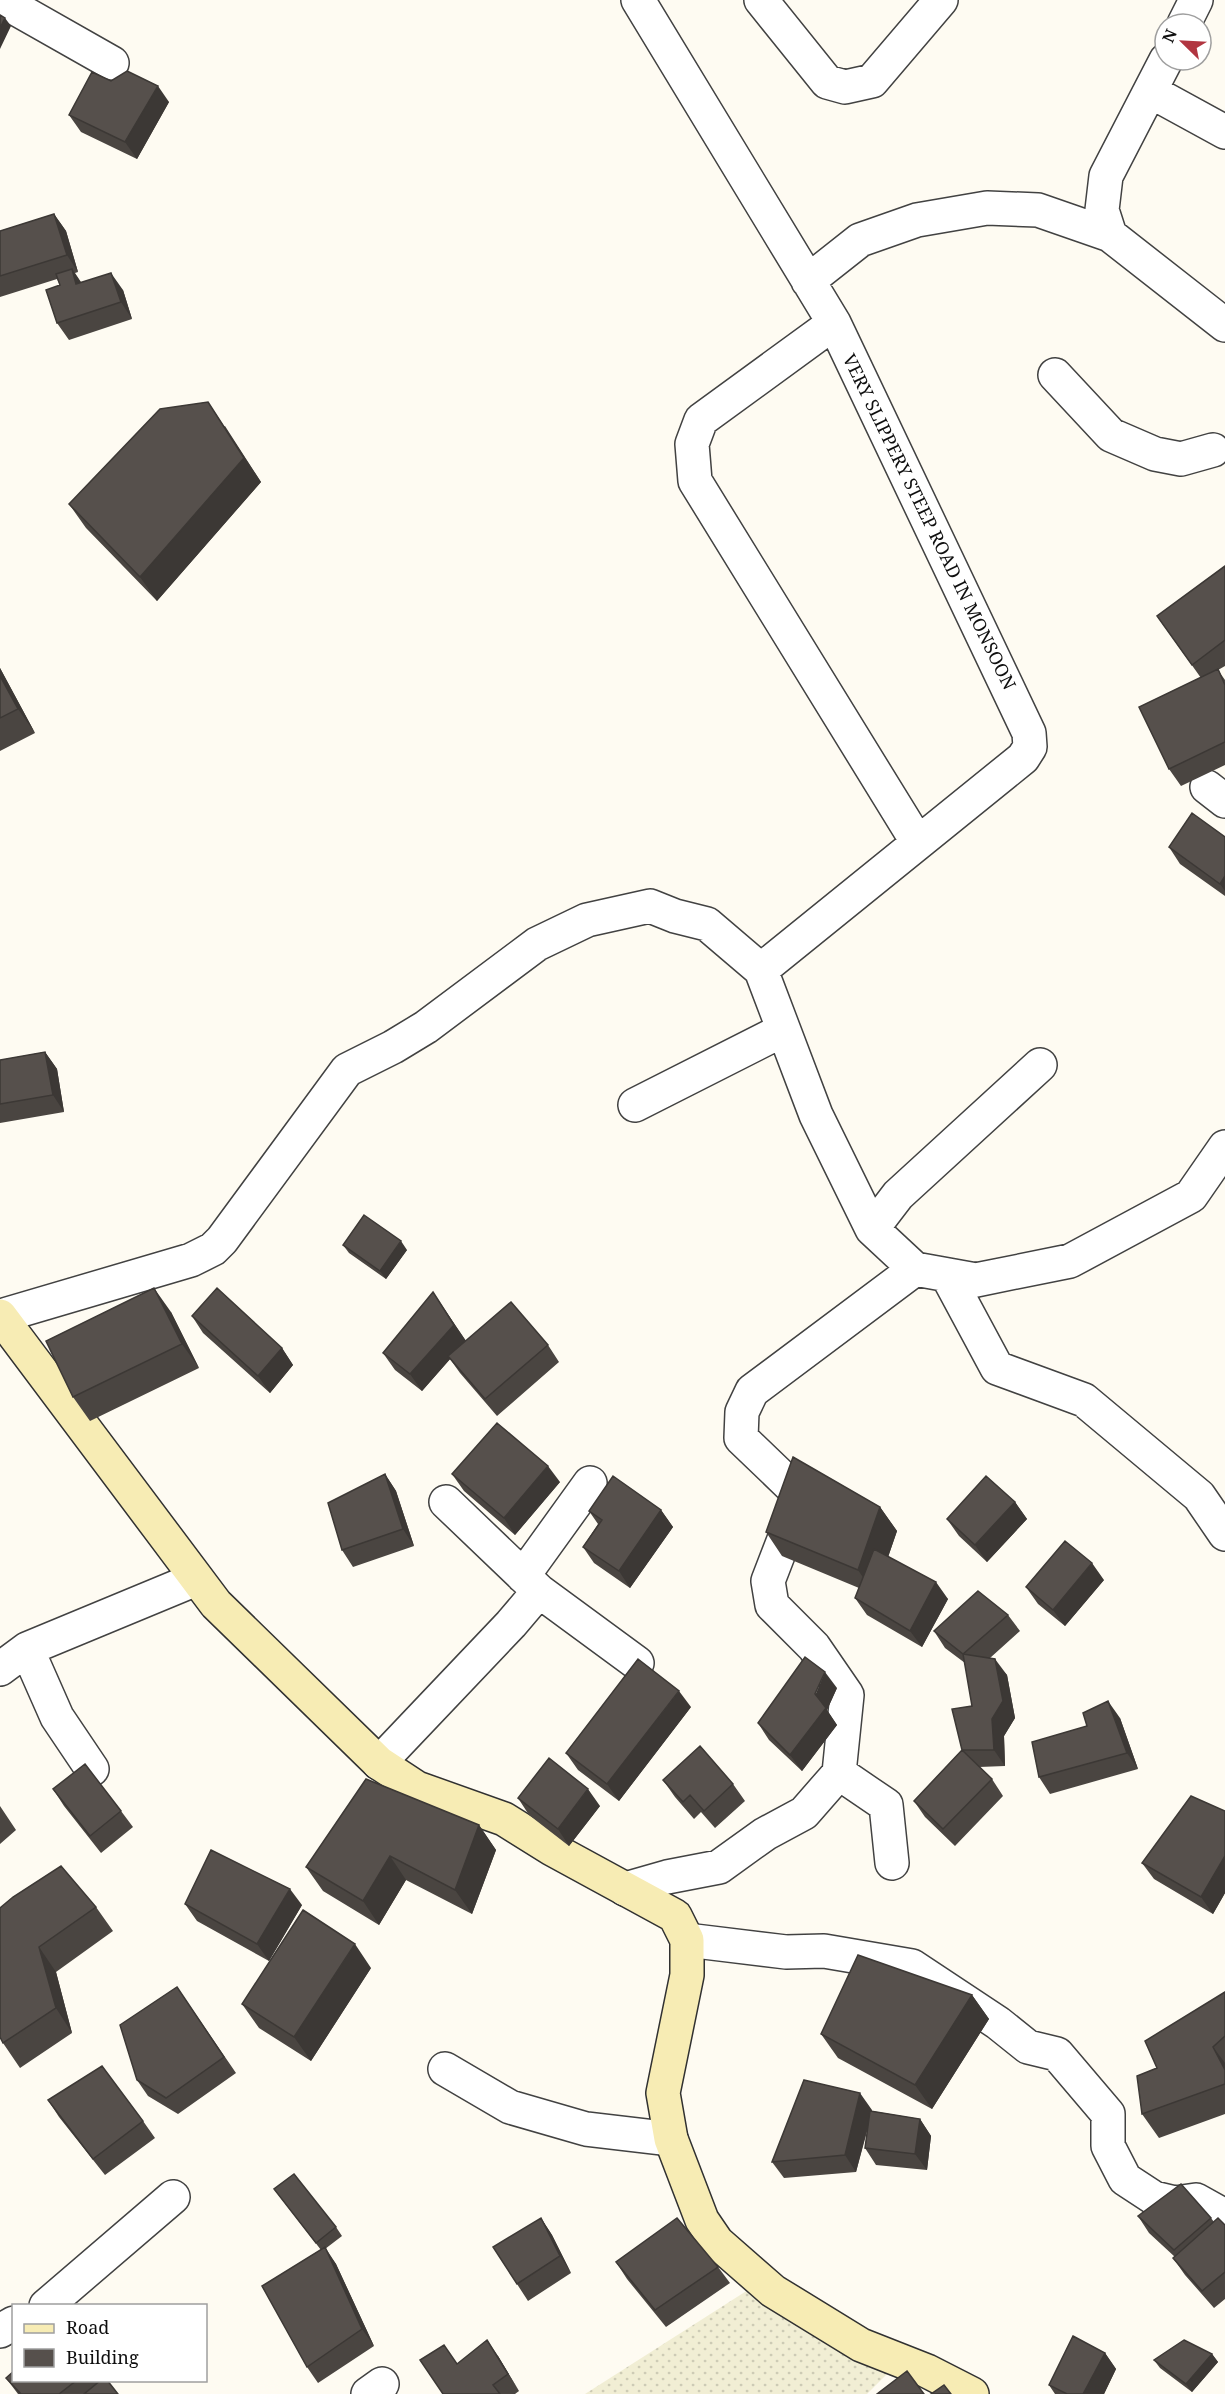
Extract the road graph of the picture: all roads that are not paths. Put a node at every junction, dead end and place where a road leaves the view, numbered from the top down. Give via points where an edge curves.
1 (1, 0) edge
2 (638, 0) edge
3 (761, 0) edge
4 (941, 0) edge
5 (112, 63) dead end
6 (1160, 72) edge
7 (1150, 91) junction
8 (1225, 132) edge
9 (1110, 235) junction
10 (808, 281) junction
11 (834, 323) junction
12 (1225, 325) edge
13 (1055, 375) dead end
14 (1221, 454) edge
15 (918, 843) junction
16 (761, 970) junction
17 (783, 1030) junction
18 (1040, 1065) dead end
19 (635, 1105) dead end
20 (1225, 1147) edge
21 (872, 1229) junction
22 (915, 1269) junction
23 (946, 1275) junction
24 (0, 1316) edge
25 (590, 1483) dead end
26 (446, 1502) dead end
27 (1225, 1534) edge
28 (196, 1580) junction
29 (531, 1583) junction
30 (27, 1649) junction
31 (637, 1663) edge
32 (0, 1669) edge
33 (379, 1763) junction
34 (92, 1769) edge
35 (839, 1773) junction
36 (892, 1863) dead end
37 (625, 1889) junction
38 (687, 1940) junction
39 (445, 2069) dead end
40 (671, 2139) junction
41 (173, 2197) dead end
42 (1225, 2216) edge
43 (48, 2304) edge
44 (972, 2394) edge

1 - 5 street
2 - 10 street, VERY SLIPPERY STEEP ROAD IN MONSOON
3 - 4 street via 827,82 845,87 872,81
6 - 7 street
7 - 8 street
7 - 9 street via 1107,176 1102,210
9 - 10 street via 1038,210 987,208 917,219 860,240
9 - 12 street
10 - 11 street, VERY SLIPPERY STEEP ROAD IN MONSOON
11 - 15 street, VERY SLIPPERY STEEP ROAD IN MONSOON via 1029,733 1030,747 1023,758
11 - 15 street via 701,420 692,444 695,481
13 - 14 street via 1111,435 1155,454 1181,459
15 - 16 street, VERY SLIPPERY STEEP ROAD IN MONSOON
16 - 17 street
16 - 24 street via 707,924 650,906 587,920 537,944 426,1027 347,1070 213,1249 191,1260
17 - 19 street
17 - 21 street via 816,1115
18 - 21 street via 898,1195
20 - 23 street via 1191,1196 1070,1261 976,1280
21 - 22 street
22 - 23 street
22 - 35 street via 752,1391 742,1412 741,1438 800,1498 768,1581 772,1605 814,1647 847,1695
23 - 27 street via 997,1368 1084,1400 1199,1496
24 - 28 main road
25 - 29 street
26 - 29 street
28 - 30 street
28 - 33 main road
29 - 31 street
29 - 33 street via 511,1624
30 - 32 street
30 - 34 street via 57,1717
33 - 37 main road via 417,1788 504,1819
35 - 36 street via 886,1805
35 - 37 street via 804,1813 765,1834 719,1868
37 - 38 main road via 675,1916
38 - 40 main road via 687,1976 663,2093
38 - 42 street via 786,1952 824,1951 912,1966 1028,2047 1057,2054 1108,2114 1108,2146 1125,2180 1154,2198 1175,2203 1196,2200
39 - 40 street via 510,2107 586,2129
40 - 44 main road via 702,2220 717,2242 773,2291 861,2345
41 - 43 street

